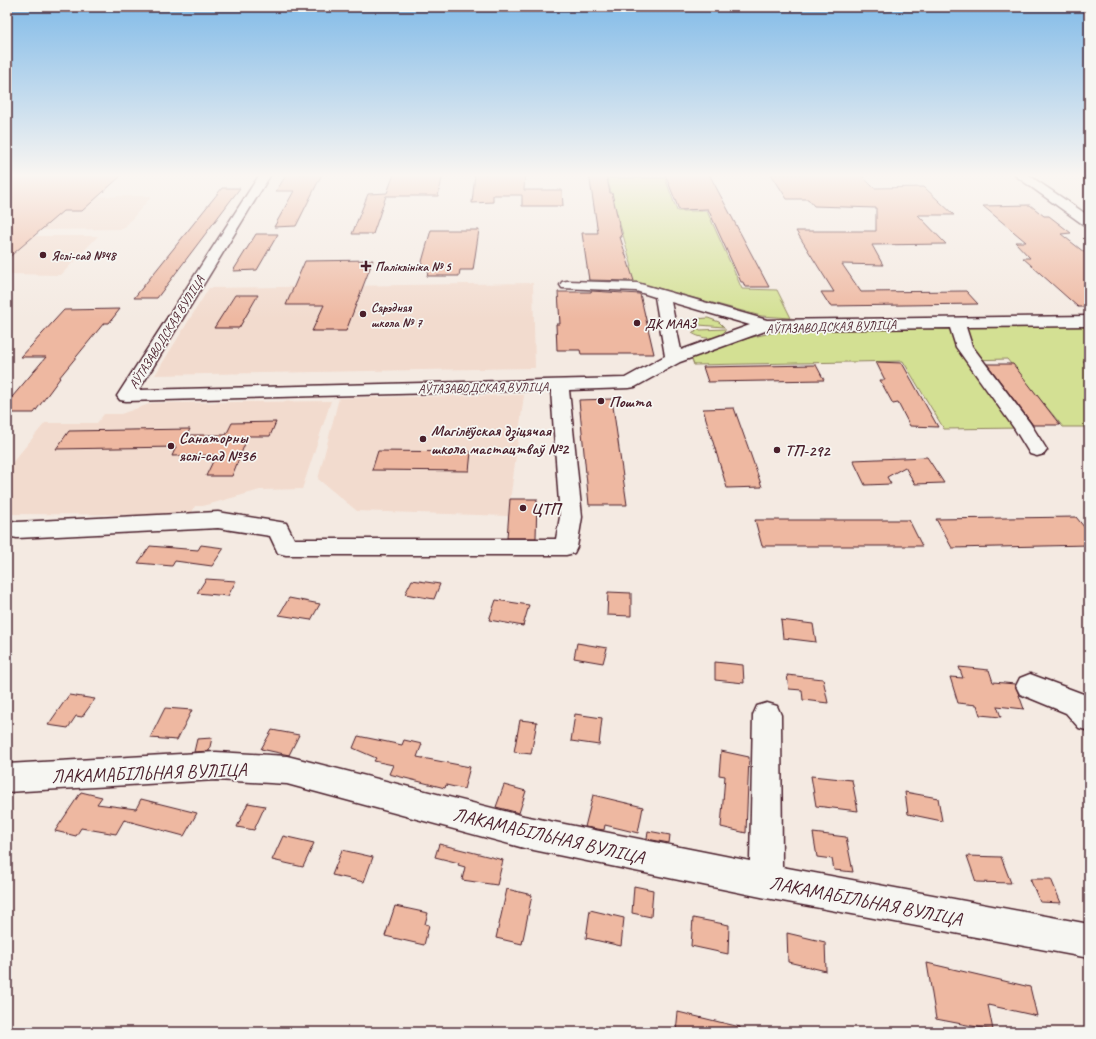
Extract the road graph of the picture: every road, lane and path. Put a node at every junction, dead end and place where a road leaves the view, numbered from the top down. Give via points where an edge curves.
1 (235, 222) edge
2 (567, 285) dead end
3 (662, 296) junction
4 (957, 323) junction
5 (1088, 323) edge
6 (766, 325) junction
7 (674, 358) junction
8 (560, 386) junction
9 (1037, 450) dead end
10 (7, 528) edge
11 (1030, 686) dead end
12 (767, 715) dead end
13 (1089, 719) edge
14 (7, 778) edge
15 (766, 881) junction
16 (1089, 941) edge

1 - 8 street, АЎТАЗАВОДСКАЯ ВУЛІЦА via 126,396
2 - 3 street via 637,287
3 - 6 street
3 - 7 street
4 - 5 street, АЎТАЗАВОДСКАЯ ВУЛІЦА
4 - 6 street, АЎТАЗАВОДСКАЯ ВУЛІЦА
4 - 9 street via 964,347 1024,427
6 - 7 street, АЎТАЗАВОДСКАЯ ВУЛІЦА
7 - 8 street, АЎТАЗАВОДСКАЯ ВУЛІЦА via 629,383
8 - 10 street via 571,517 566,547 286,547 278,529 218,520 17,530
11 - 13 street via 1076,704
12 - 15 street
14 - 15 street, ЛАКАМАБІЛЬНАЯ ВУЛІЦА via 216,766 288,770 524,832
15 - 16 street, ЛАКАМАБІЛЬНАЯ ВУЛІЦА

